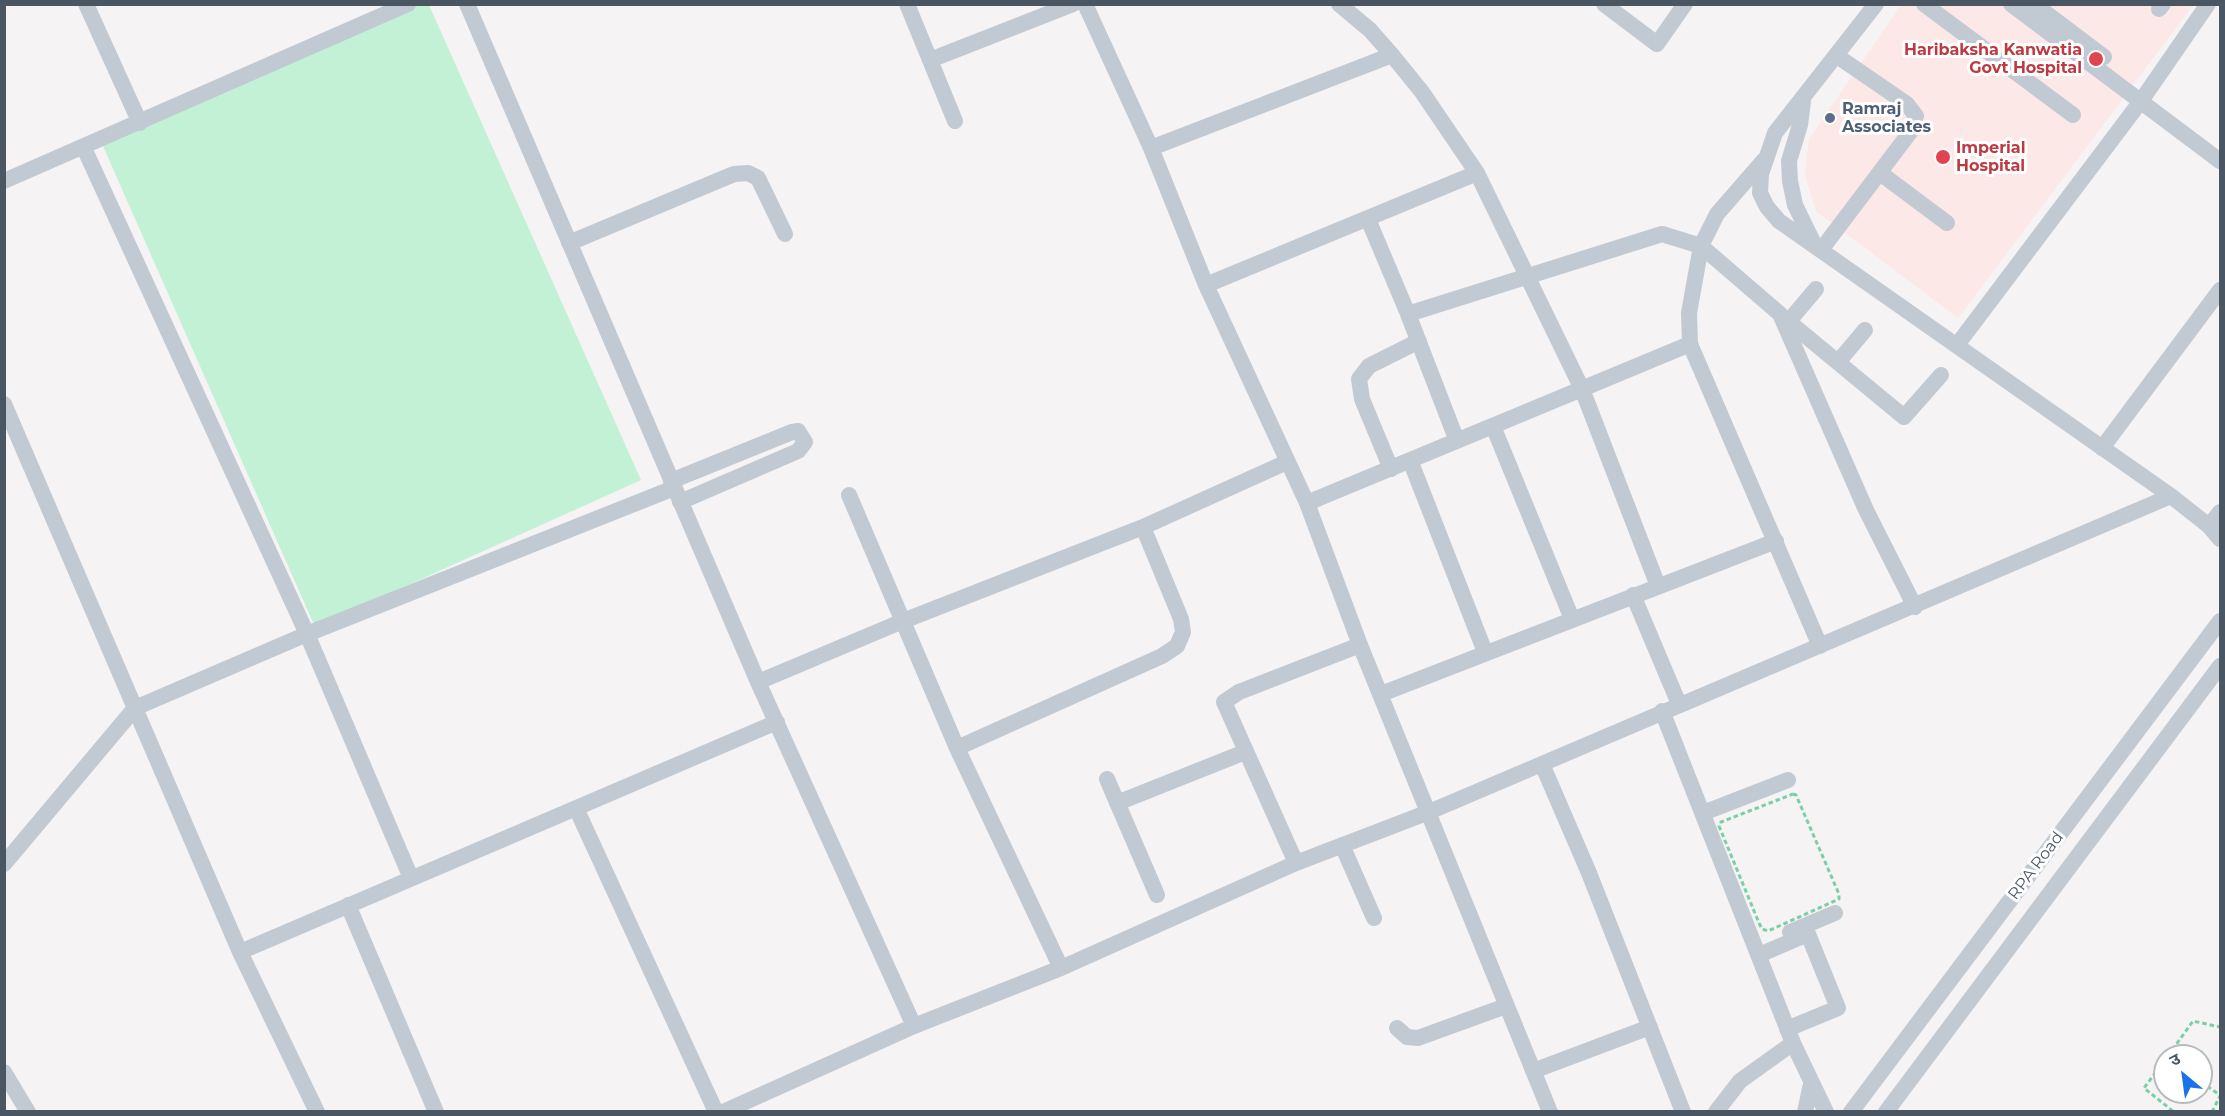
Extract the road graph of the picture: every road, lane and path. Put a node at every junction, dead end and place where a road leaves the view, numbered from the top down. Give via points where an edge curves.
1 (86, 4) edge
2 (408, 4) edge
3 (467, 4) edge
4 (907, 4) edge
5 (1073, 4) edge
6 (1085, 4) edge
7 (1340, 4) edge
8 (1604, 4) edge
9 (1685, 4) edge
10 (1876, 4) edge
11 (1924, 4) edge
12 (2011, 4) edge
13 (2034, 4) edge
14 (2208, 4) edge
15 (1392, 55) junction
16 (1837, 56) junction
17 (2104, 57) dead end
18 (930, 60) junction
19 (1803, 100) junction
20 (2141, 101) junction
21 (2073, 115) dead end
22 (956, 121) dead end
23 (140, 123) junction
24 (84, 148) junction
25 (1151, 148) junction
26 (1765, 159) junction
27 (2220, 160) edge
28 (1880, 172) junction
29 (1477, 173) junction
30 (4, 181) edge
31 (1368, 219) junction
32 (1947, 223) dead end
33 (785, 234) dead end
34 (569, 243) junction
35 (1701, 246) junction
36 (1818, 249) junction
37 (1527, 276) junction
38 (1206, 285) junction
39 (1816, 289) dead end
40 (2220, 290) edge
41 (1408, 314) junction
42 (1785, 318) junction
43 (1864, 330) dead end
44 (1419, 341) junction
45 (1690, 344) junction
46 (1957, 345) junction
47 (1838, 362) junction
48 (1941, 375) dead end
49 (1582, 389) junction
50 (4, 404) edge
51 (1493, 426) junction
52 (11, 436) edge
53 (1457, 441) junction
54 (2102, 448) junction
55 (1410, 460) junction
56 (1287, 462) junction
57 (1391, 469) junction
58 (675, 490) junction
59 (849, 495) dead end
60 (2171, 496) junction
61 (1307, 503) junction
62 (2220, 512) edge
63 (2209, 526) junction
64 (1143, 527) junction
65 (2220, 539) edge
66 (1776, 541) junction
67 (1658, 586) junction
68 (1633, 596) junction
69 (1915, 607) junction
70 (1572, 619) junction
71 (903, 621) junction
72 (2220, 621) edge
73 (307, 634) junction
74 (1360, 645) junction
75 (1820, 646) junction
76 (1485, 652) junction
77 (2220, 666) edge
78 (758, 682) junction
79 (1381, 693) junction
80 (1679, 704) junction
81 (135, 708) junction
82 (1662, 711) junction
83 (777, 722) junction
84 (957, 748) junction
85 (2125, 748) junction
86 (1245, 752) junction
87 (1542, 764) junction
88 (2148, 764) junction
89 (1107, 778) dead end
90 (1788, 780) dead end
91 (1118, 802) junction
92 (576, 808) junction
93 (1429, 812) junction
94 (1703, 813) junction
95 (1719, 826) joint
96 (1342, 845) junction
97 (1296, 863) junction
98 (4, 864) edge
99 (411, 878) junction
100 (1157, 895) dead end
101 (348, 905) junction
102 (1834, 913) dead end
103 (1374, 918) dead end
104 (1806, 930) junction
105 (1757, 950) junction
106 (240, 952) junction
107 (1061, 968) junction
108 (1506, 1006) junction
109 (914, 1026) junction
110 (1650, 1027) junction
111 (2220, 1027) edge
112 (1397, 1028) dead end
113 (1790, 1036) junction
114 (2177, 1044) edge
115 (1533, 1071) junction
116 (2153, 1076) edge
117 (7, 1081) edge
118 (1811, 1084) junction
119 (2153, 1095) edge
120 (2220, 1095) edge
121 (28, 1112) edge
122 (317, 1112) edge
123 (436, 1112) edge
124 (716, 1112) edge
125 (723, 1112) edge
126 (1550, 1112) edge
127 (1683, 1112) edge
128 (1716, 1112) edge
129 (1805, 1112) edge
130 (1826, 1112) edge
131 (1851, 1112) edge
132 (1886, 1112) edge
133 (2212, 1112) edge

1 - 23 street
2 - 23 street
3 - 34 street
4 - 18 street
5 - 18 street
6 - 25 street
7 - 15 street
8 - 9 street via 1657,44
10 - 16 street
11 - 21 street
12 - 20 street
13 - 17 street
14 - 20 street
15 - 25 street
15 - 29 street
16 - 19 street
16 - 28 street via 1907,104 1916,116 1911,131
18 - 22 street
19 - 26 street via 1775,133
19 - 36 street via 1789,161 1790,181 1795,205
20 - 27 street
20 - 46 street
23 - 24 street
24 - 30 street
24 - 73 street
25 - 38 street
26 - 35 street via 1717,214
26 - 36 street via 1760,193 1767,207 1779,221
28 - 32 street
28 - 36 street
29 - 31 street
29 - 37 street
31 - 38 street
31 - 41 street
33 - 34 street via 758,178 748,173 734,174
34 - 58 street
35 - 37 street via 1662,234
35 - 42 street
35 - 45 street via 1689,313
36 - 46 street
37 - 41 street
37 - 49 street
38 - 56 street
39 - 42 street
40 - 54 street
41 - 44 street
42 - 47 street
42 - 69 street via 1866,510
43 - 47 street
44 - 53 street
44 - 57 street via 1369,366 1359,379 1362,399
45 - 49 street
45 - 66 street
46 - 54 street
47 - 48 street via 1904,417
49 - 51 street
49 - 67 street
50 - 52 street
51 - 53 street
51 - 70 street
52 - 81 street
53 - 55 street
54 - 60 street
55 - 57 street
55 - 76 street
56 - 61 street
56 - 64 street
57 - 61 street
58 - 58 street via 798,451 805,442 798,431 792,432
58 - 73 street
58 - 78 street
59 - 71 street
60 - 63 street
60 - 69 street
61 - 74 street
62 - 63 street
63 - 65 street
64 - 71 street
64 - 84 street via 1181,619 1183,632 1177,646
66 - 67 street
66 - 75 street
67 - 68 street
68 - 70 street
68 - 80 street
69 - 75 street
70 - 76 street
71 - 78 street
71 - 84 street
72 - 85 street, RPA Road
73 - 81 street
73 - 99 street
74 - 79 street
74 - 86 street via 1239,692 1224,702
75 - 80 street
76 - 79 street
77 - 88 street
78 - 83 street
79 - 93 street
80 - 82 street
81 - 98 street
81 - 106 street
82 - 87 street
82 - 94 street
83 - 92 street
83 - 109 street
84 - 107 street
85 - 88 street
85 - 131 street, RPA Road
86 - 91 street
86 - 97 street
87 - 93 street
87 - 110 street
88 - 132 street
89 - 91 street
90 - 94 street
91 - 100 street
92 - 99 street
92 - 124 street
93 - 96 street
93 - 108 street
94 - 105 street
95 - 95 path via 1764,804 1796,795 1839,899 1768,930 1762,929
96 - 97 street
96 - 103 street
97 - 107 street
99 - 101 street
101 - 106 street
101 - 123 street
102 - 104 street
104 - 105 street
104 - 113 street via 1838,1008
105 - 113 street
106 - 122 street
107 - 109 street
108 - 112 street via 1418,1038 1407,1037
108 - 115 street
109 - 125 street
110 - 115 street
110 - 127 street
111 - 114 path via 2193,1022
113 - 118 street
113 - 128 street via 1740,1081
115 - 126 street
116 - 119 path via 2144,1088
117 - 121 street
118 - 129 street
118 - 130 street
120 - 133 path

